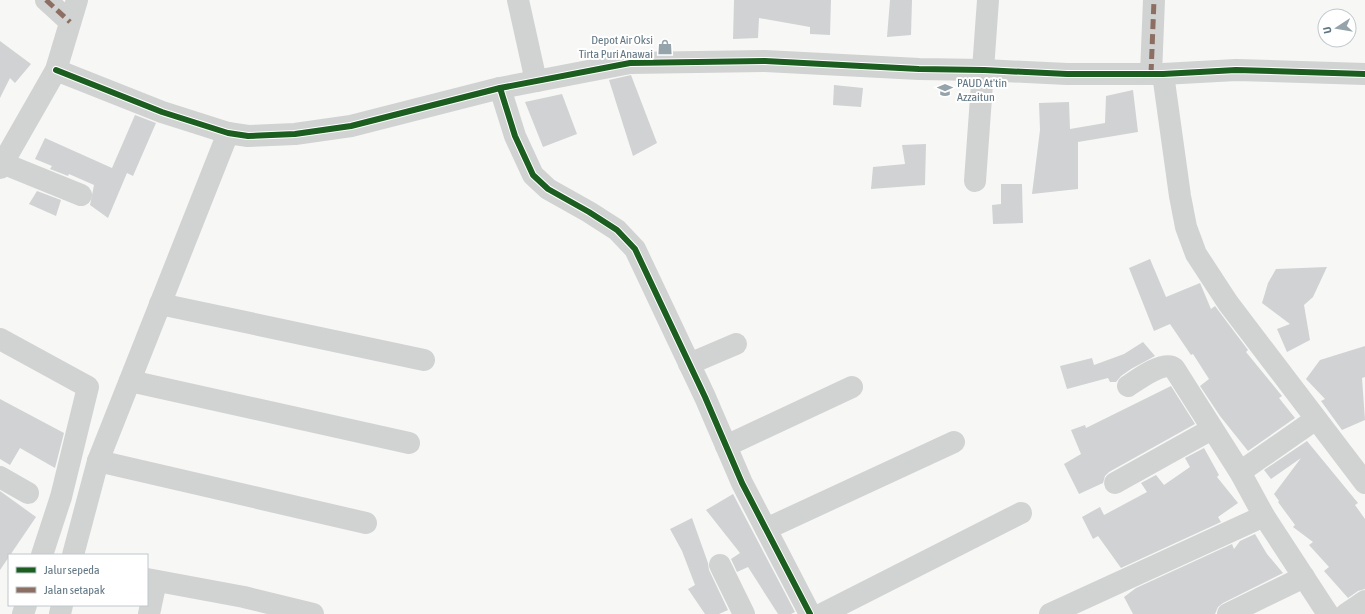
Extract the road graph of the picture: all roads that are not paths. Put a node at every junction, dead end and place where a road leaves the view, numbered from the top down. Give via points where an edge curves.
1 (46, 0) edge
2 (77, 0) edge
3 (518, 0) edge
4 (988, 0) edge
5 (1154, 0) edge
6 (70, 22) junction
7 (56, 70) junction
8 (984, 70) junction
9 (1157, 74) junction
10 (1365, 74) edge
11 (536, 81) junction
12 (500, 88) junction
13 (228, 133) junction
14 (1, 165) edge
15 (975, 181) dead end
16 (81, 195) dead end
17 (160, 304) junction
18 (0, 339) edge
19 (736, 344) dead end
20 (424, 360) dead end
21 (689, 364) junction
22 (130, 381) junction
23 (1128, 386) dead end
24 (852, 387) dead end
25 (1316, 420) junction
26 (1212, 429) junction
27 (954, 442) dead end
28 (409, 443) dead end
29 (726, 446) junction
30 (98, 461) junction
31 (1240, 472) junction
32 (0, 477) edge
33 (1115, 483) dead end
34 (1365, 483) edge
35 (28, 494) dead end
36 (1021, 513) dead end
37 (1264, 516) junction
38 (366, 523) dead end
39 (766, 529) junction
40 (42, 554) edge
41 (73, 554) edge
42 (720, 565) dead end
43 (1304, 578) junction
44 (151, 580) edge
45 (1365, 601) edge
46 (242, 606) edge
47 (149, 614) edge
48 (313, 614) edge
49 (744, 614) edge
50 (810, 614) edge
51 (822, 614) edge
52 (1050, 614) edge
53 (1228, 614) edge
54 (1328, 614) edge
55 (1346, 614) edge

1 - 6 street
2 - 6 street
3 - 11 street
4 - 8 street
5 - 9 street
6 - 7 street
7 - 13 street via 162,112
7 - 14 street
8 - 9 street via 1067,74
8 - 11 street via 765,61 638,62
8 - 15 street
9 - 10 street via 1236,70
9 - 25 street via 1186,227 1196,254 1228,303
11 - 12 street
12 - 13 street via 351,126 295,134 248,136
12 - 21 street via 515,136 533,175 548,189 617,230 635,249
13 - 17 street
14 - 16 street
17 - 20 street
17 - 22 street
18 - 40 street via 88,387 61,497
19 - 21 street
21 - 29 street
22 - 28 street
22 - 30 street
23 - 26 street via 1163,365 1171,365
24 - 29 street
25 - 31 street
25 - 34 street
26 - 31 street
26 - 33 street
27 - 39 street
29 - 39 street
30 - 38 street
30 - 41 street
31 - 37 street
32 - 35 street
36 - 51 street
37 - 43 street
37 - 52 street
39 - 50 street
42 - 49 street
43 - 53 street
43 - 54 street
44 - 46 street
44 - 47 street
45 - 55 street
46 - 48 street

